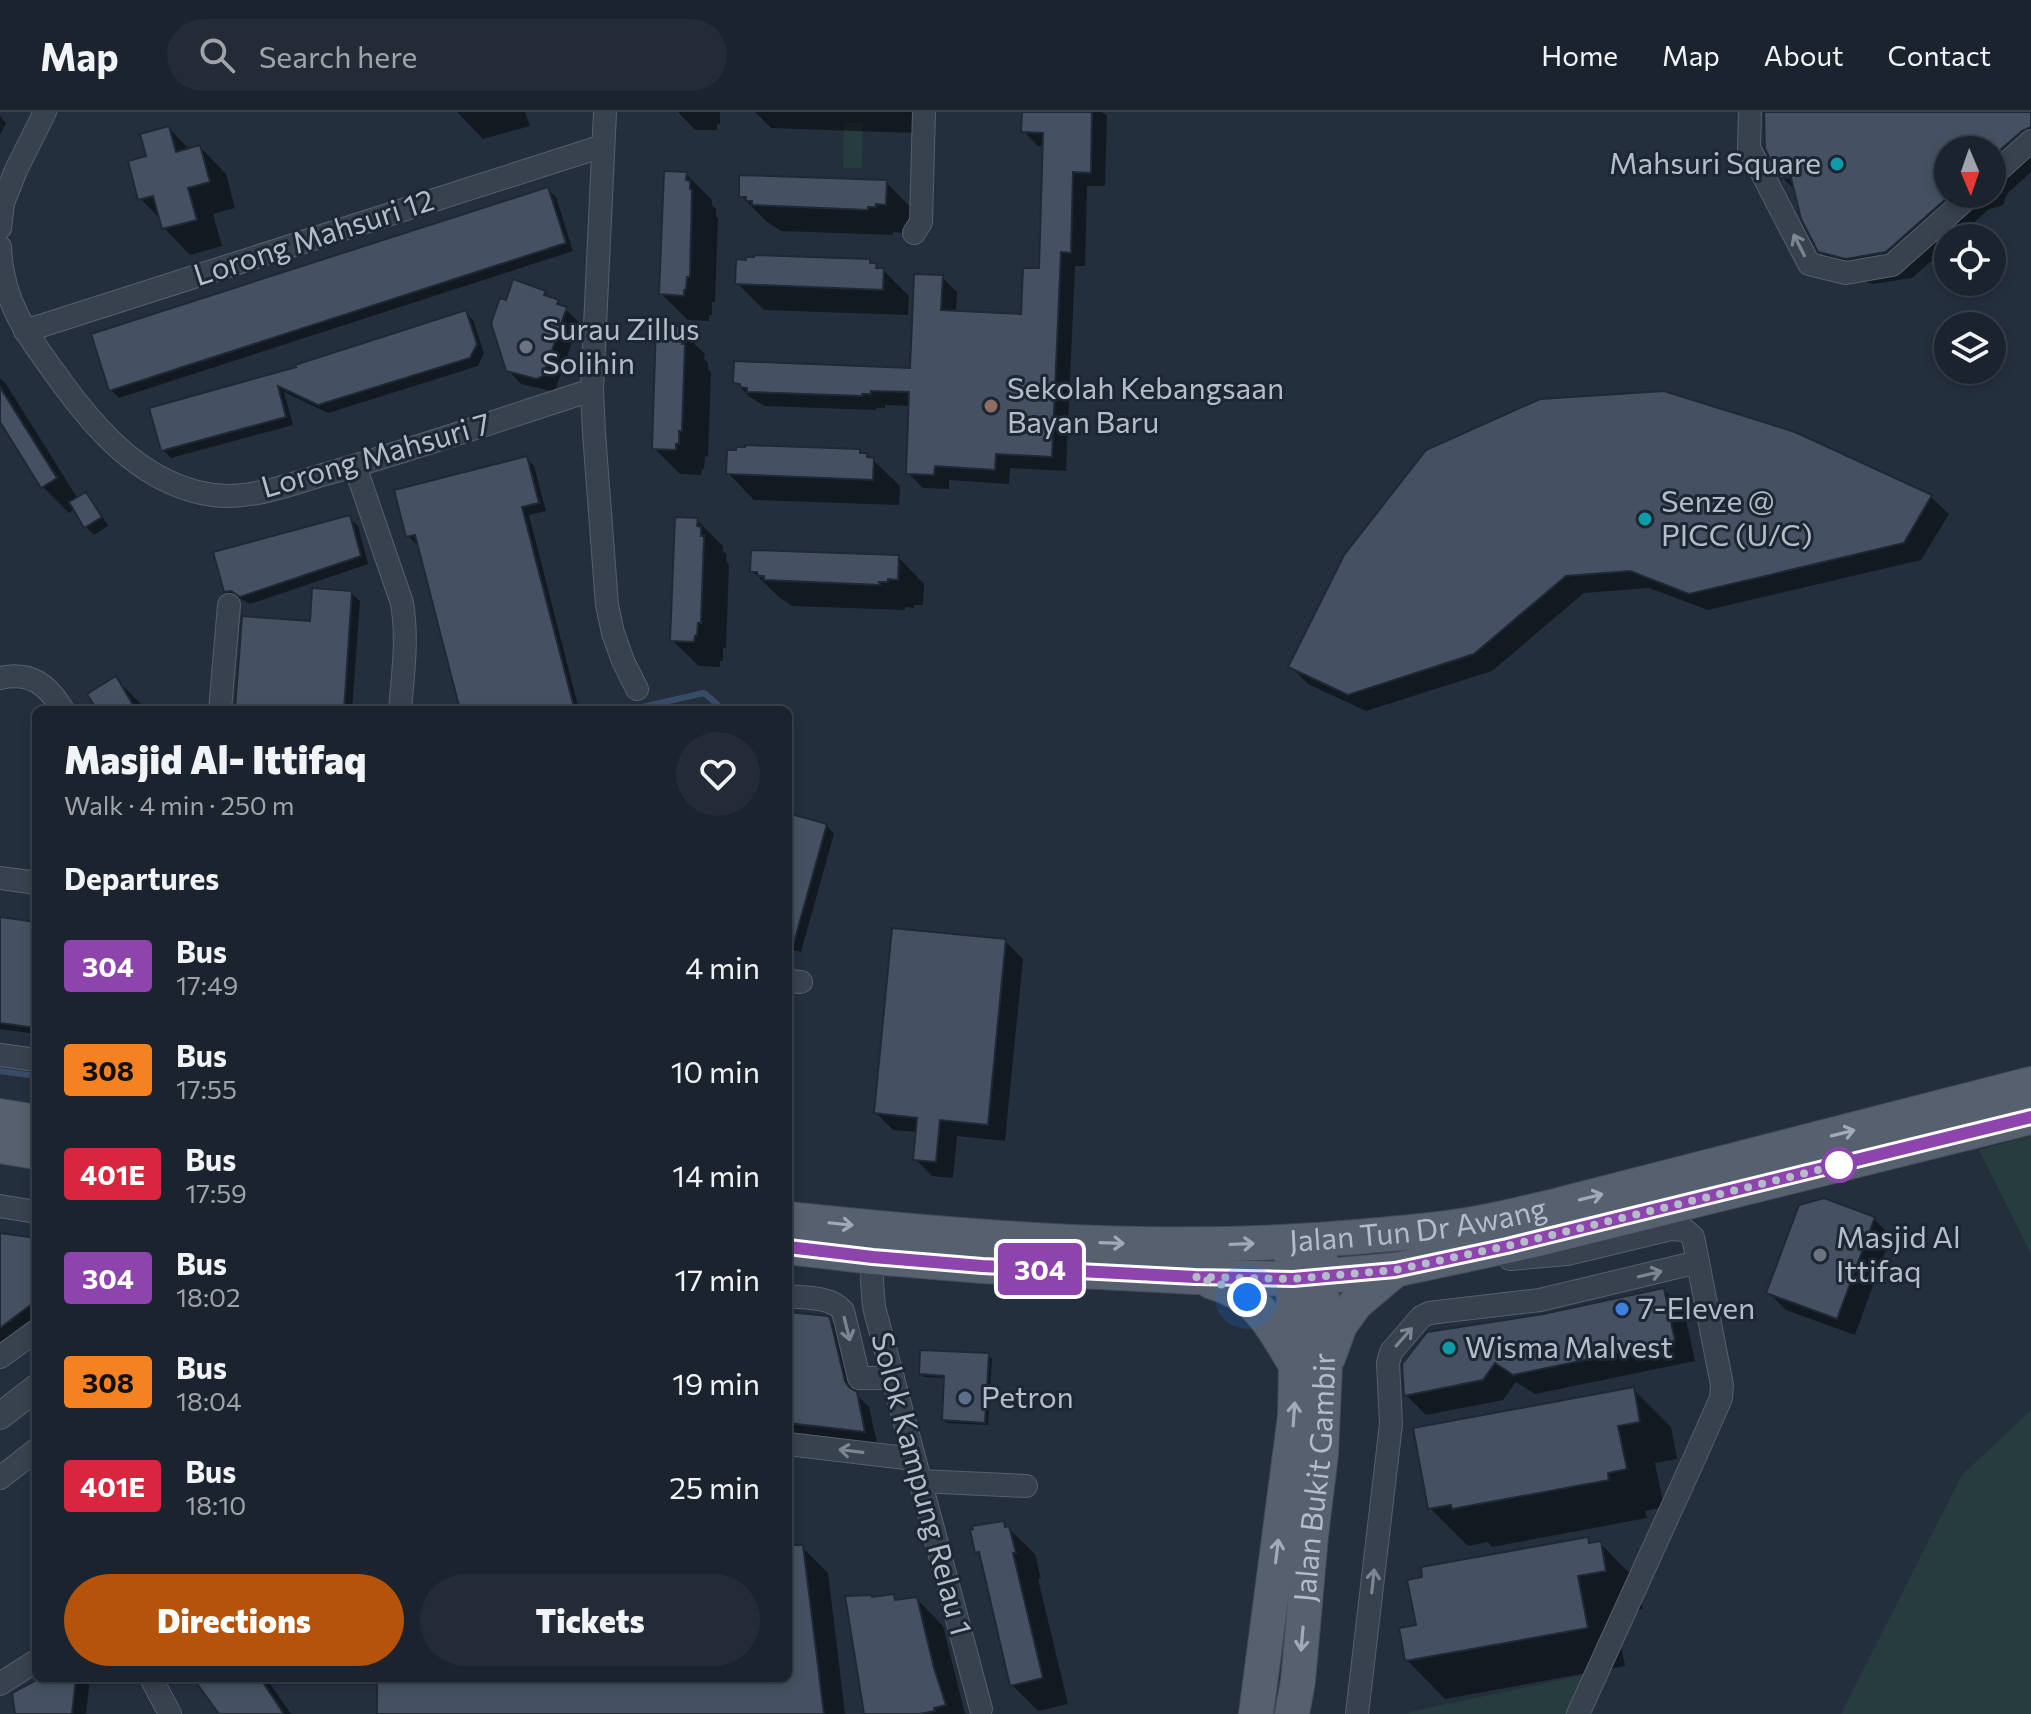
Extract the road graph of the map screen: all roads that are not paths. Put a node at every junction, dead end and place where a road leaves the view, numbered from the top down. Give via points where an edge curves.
1 (605, 112) edge
2 (924, 112) edge
3 (1750, 112) edge
4 (43, 113) edge
5 (2031, 141) edge
6 (603, 146) junction
7 (2006, 163) edge
8 (1956, 208) edge
9 (0, 228) edge
10 (914, 233) dead end
11 (0, 247) edge
12 (25, 331) junction
13 (592, 390) junction
14 (355, 466) junction
15 (229, 605) dead end
16 (0, 678) edge
17 (637, 689) dead end
18 (60, 706) edge
19 (220, 706) edge
20 (400, 706) edge
21 (0, 878) edge
22 (32, 882) edge
23 (0, 1055) edge
24 (32, 1059) edge
25 (2031, 1084) edge
26 (0, 1116) edge
27 (2031, 1117) edge
28 (32, 1121) edge
29 (0, 1146) edge
30 (32, 1151) edge
31 (0, 1206) edge
32 (32, 1211) edge
33 (792, 1219) edge
34 (1305, 1242) junction
35 (792, 1247) edge
36 (873, 1257) junction
37 (1461, 1257) junction
38 (1698, 1262) junction
39 (1395, 1270) junction
40 (1195, 1277) junction
41 (1307, 1278) junction
42 (792, 1296) edge
43 (32, 1334) edge
44 (0, 1357) edge
45 (1310, 1366) junction
46 (893, 1378) junction
47 (32, 1391) edge
48 (0, 1416) edge
49 (792, 1445) edge
50 (32, 1453) edge
51 (917, 1470) junction
52 (0, 1478) edge
53 (1026, 1486) dead end
54 (32, 1664) edge
55 (153, 1682) edge
56 (0, 1684) edge
57 (981, 1709) dead end
58 (170, 1714) edge
59 (1256, 1714) edge
60 (1292, 1714) edge
61 (1357, 1714) edge
62 (1578, 1714) edge

1 - 6 street
2 - 10 street via 921,222
8 -> 3 street via 1892,265 1846,273 1809,264 1749,148
4 - 9 street via 3,203
5 - 7 street
6 - 12 street, Lorong Mahsuri 12
6 - 13 street
11 - 12 street, Lorong Mahsuri 7 via 6,286
12 - 14 street, Lorong Mahsuri 7 via 106,437 166,481 213,495 239,495
13 - 14 street, Lorong Mahsuri 7
13 - 17 street via 607,605
14 - 20 street via 402,603 406,645
15 - 19 street
16 - 18 street via 36,680
21 - 22 street
23 - 24 street
34 -> 25 main road, Jalan Tun Dr Awang via 1488,1222
26 - 28 main road
27 - 37 main road, Jalan Tun Dr Awang
29 - 30 main road
31 - 32 street
33 -> 34 main road, Jalan Tun Dr Awang via 979,1238 1194,1246
34 - 41 main road, Jalan Bukit Gambir
35 - 36 main road, Jalan Tun Dr Awang
36 - 40 main road, Jalan Tun Dr Awang
36 - 46 street, Solok Kampung Relau 1 via 874,1307
37 - 38 street via 1567,1254 1671,1229 1693,1237
37 - 39 main road, Jalan Tun Dr Awang
61 -> 38 street via 1391,1424 1391,1352 1429,1313 1540,1300
38 - 62 street via 1721,1398
39 - 41 main road, Jalan Tun Dr Awang
39 - 45 main road via 1356,1303
40 - 41 main road, Jalan Tun Dr Awang
40 - 45 main road via 1247,1297
41 - 45 main road, Jalan Bukit Gambir
42 -> 46 street via 838,1305 859,1378
43 - 44 street
59 -> 45 main road, Jalan Bukit Gambir via 1295,1416
45 -> 60 main road, Jalan Bukit Gambir via 1321,1454
46 - 51 street, Solok Kampung Relau 1
47 - 48 street
51 -> 49 street
50 - 52 street
51 - 53 street
51 - 57 street, Solok Kampung Relau 1
54 - 56 street
55 - 58 street

